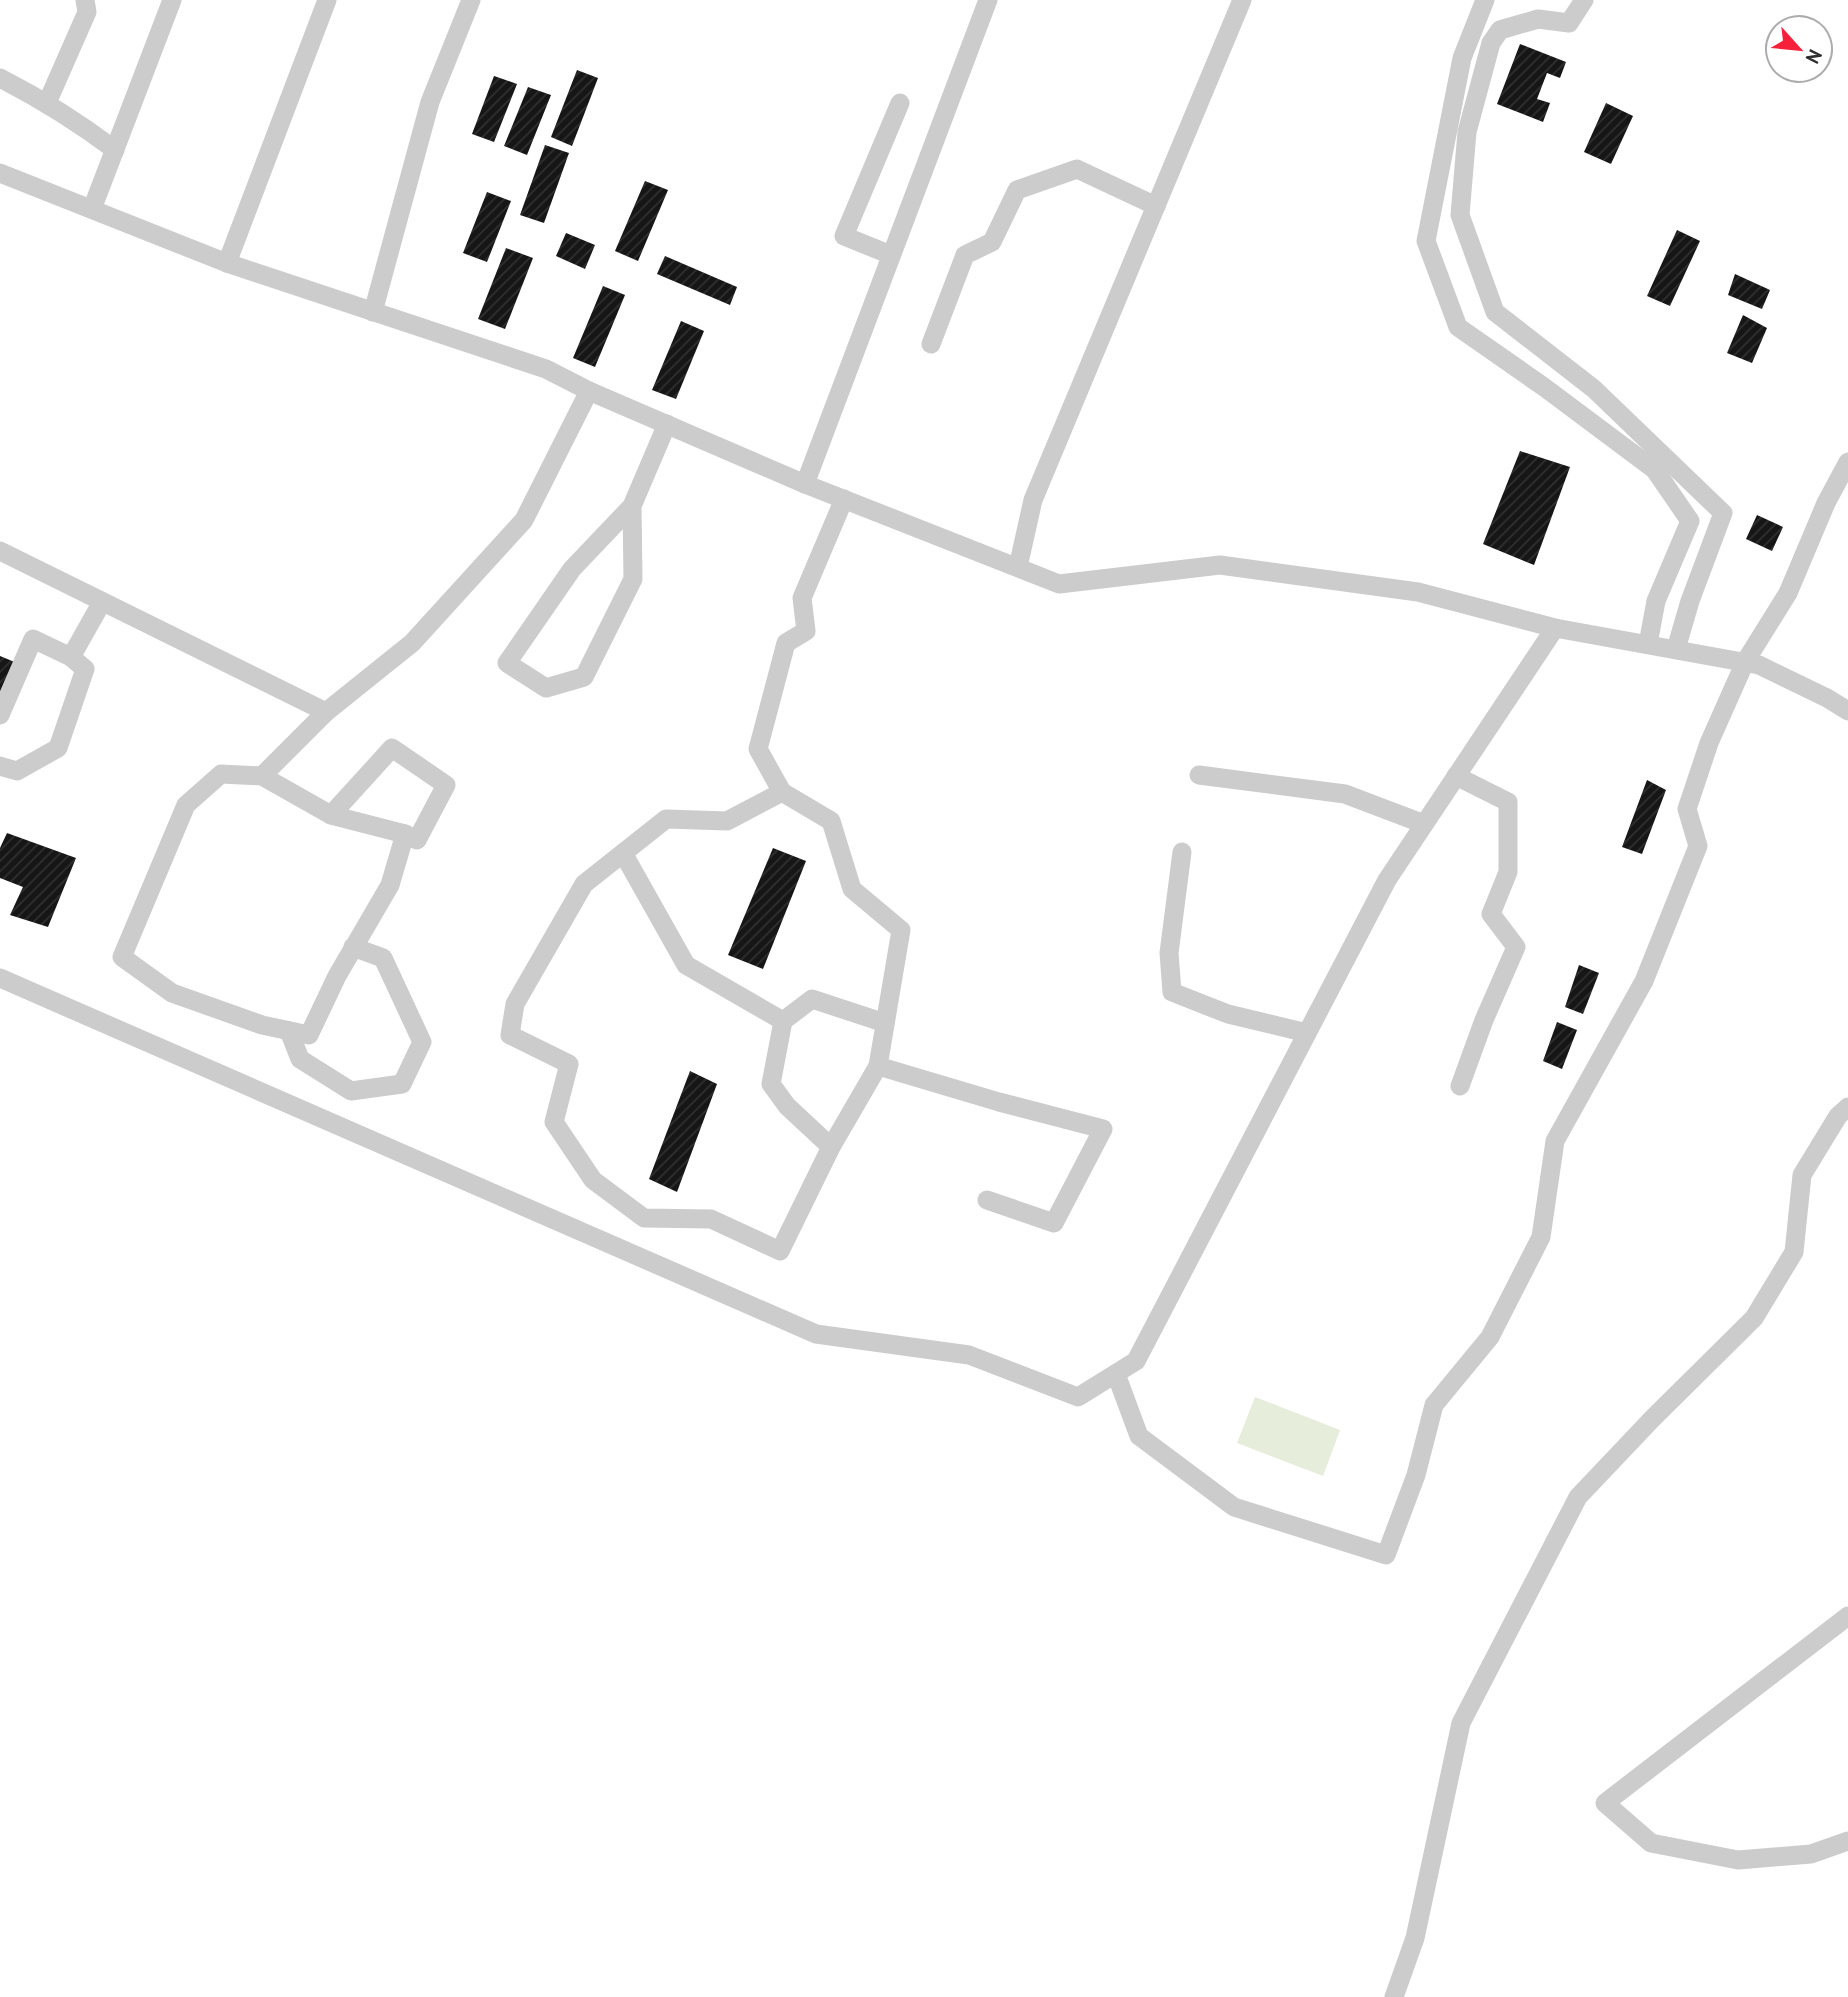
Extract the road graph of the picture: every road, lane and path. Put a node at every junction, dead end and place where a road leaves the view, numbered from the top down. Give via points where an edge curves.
1 (85, 0) edge
2 (172, 0) edge
3 (327, 0) edge
4 (471, 0) edge
5 (988, 0) edge
6 (1242, 0) edge
7 (1485, 0) edge
8 (1584, 0) edge
9 (0, 78) edge
10 (47, 103) junction
11 (901, 103) dead end
12 (115, 150) junction
13 (1, 177) edge
14 (1156, 206) junction
15 (92, 209) junction
16 (891, 256) junction
17 (227, 263) junction
18 (373, 312) junction
19 (931, 344) dead end
20 (589, 390) junction
21 (667, 424) junction
22 (1848, 462) edge
23 (805, 484) junction
24 (844, 499) junction
25 (632, 506) junction
26 (0, 551) edge
27 (1018, 568) junction
28 (102, 601) junction
29 (1555, 628) junction
30 (1648, 644) junction
31 (1676, 649) junction
32 (71, 657) junction
33 (1745, 662) junction
34 (1848, 711) edge
35 (326, 712) junction
36 (0, 715) edge
37 (0, 766) edge
38 (1199, 775) dead end
39 (262, 776) junction
40 (1456, 776) junction
41 (782, 792) junction
42 (331, 815) junction
43 (1424, 824) junction
44 (405, 834) junction
45 (1182, 852) dead end
46 (623, 853) junction
47 (353, 947) junction
48 (0, 978) edge
49 (783, 1021) junction
50 (885, 1023) junction
51 (289, 1031) junction
52 (1307, 1033) junction
53 (878, 1066) junction
54 (1460, 1086) dead end
55 (1848, 1107) edge
56 (831, 1147) junction
57 (987, 1200) dead end
58 (1115, 1374) junction
59 (1848, 1616) edge
60 (1848, 1841) edge
61 (1394, 1997) edge

1 - 10 street via 87,12
2 - 12 street
3 - 17 street
4 - 18 street via 430,102
5 - 16 street
6 - 14 street
7 - 30 street via 1462,58 1426,241 1458,327 1655,470 1690,521 1656,601
8 - 31 street via 1569,23 1538,19 1500,30 1491,43 1467,132 1460,215 1495,312 1594,390 1723,513
9 - 10 street
10 - 12 street
11 - 16 street via 844,236
12 - 15 street
13 - 15 street
14 - 19 street via 1077,169 1017,190 992,242 965,255
14 - 27 street via 1033,500
15 - 17 street
16 - 23 street
17 - 18 street
18 - 20 street via 546,369
20 - 21 street
20 - 35 street via 524,520 412,643
21 - 23 street
21 - 25 street
22 - 33 street via 1788,593
23 - 24 street
24 - 27 street
24 - 41 street via 802,598 806,631 786,643 758,749
25 - 25 street via 572,569 507,663 546,688 584,677 633,579
26 - 28 street
27 - 29 street via 1059,584 1220,565 1418,592
28 - 32 street
28 - 35 street
29 - 30 street
29 - 40 street
30 - 31 street
31 - 33 street
32 - 36 street via 33,639
32 - 37 street via 85,668 58,747 17,771
33 - 34 street
33 - 58 street via 1709,743 1687,809 1698,846 1644,981 1555,1141 1541,1237 1490,1337 1434,1405 1416,1475 1386,1555 1234,1507 1139,1436
35 - 39 street
38 - 43 street via 1346,794
39 - 42 street
39 - 51 street via 221,774 186,805 122,957 172,993
40 - 43 street
40 - 54 street via 1508,802 1508,872 1491,914 1516,947
41 - 46 street via 727,821 667,819
41 - 50 street via 831,821 852,889 901,930
42 - 44 street
42 - 44 street via 392,748 446,785 417,840
43 - 52 street via 1387,880
44 - 47 street via 390,885
45 - 52 street via 1170,953 1172,992 1227,1014
46 - 49 street via 686,965
46 - 56 street via 584,884 515,1004 510,1035 569,1064 554,1122 593,1180 644,1218 711,1219 780,1251
47 - 51 street via 309,1035
47 - 51 street via 383,958 422,1042 402,1084 351,1091 300,1059
48 - 58 street via 816,1334 969,1355 1077,1398
49 - 50 street via 812,999
49 - 56 street via 771,1084
50 - 53 street
52 - 58 street via 1136,1362
53 - 56 street
53 - 57 street via 1103,1129 1054,1223
55 - 61 street via 1802,1175 1794,1252 1754,1318 1578,1497 1461,1723 1415,1938
59 - 60 street via 1605,1803 1651,1843 1738,1860 1811,1854

